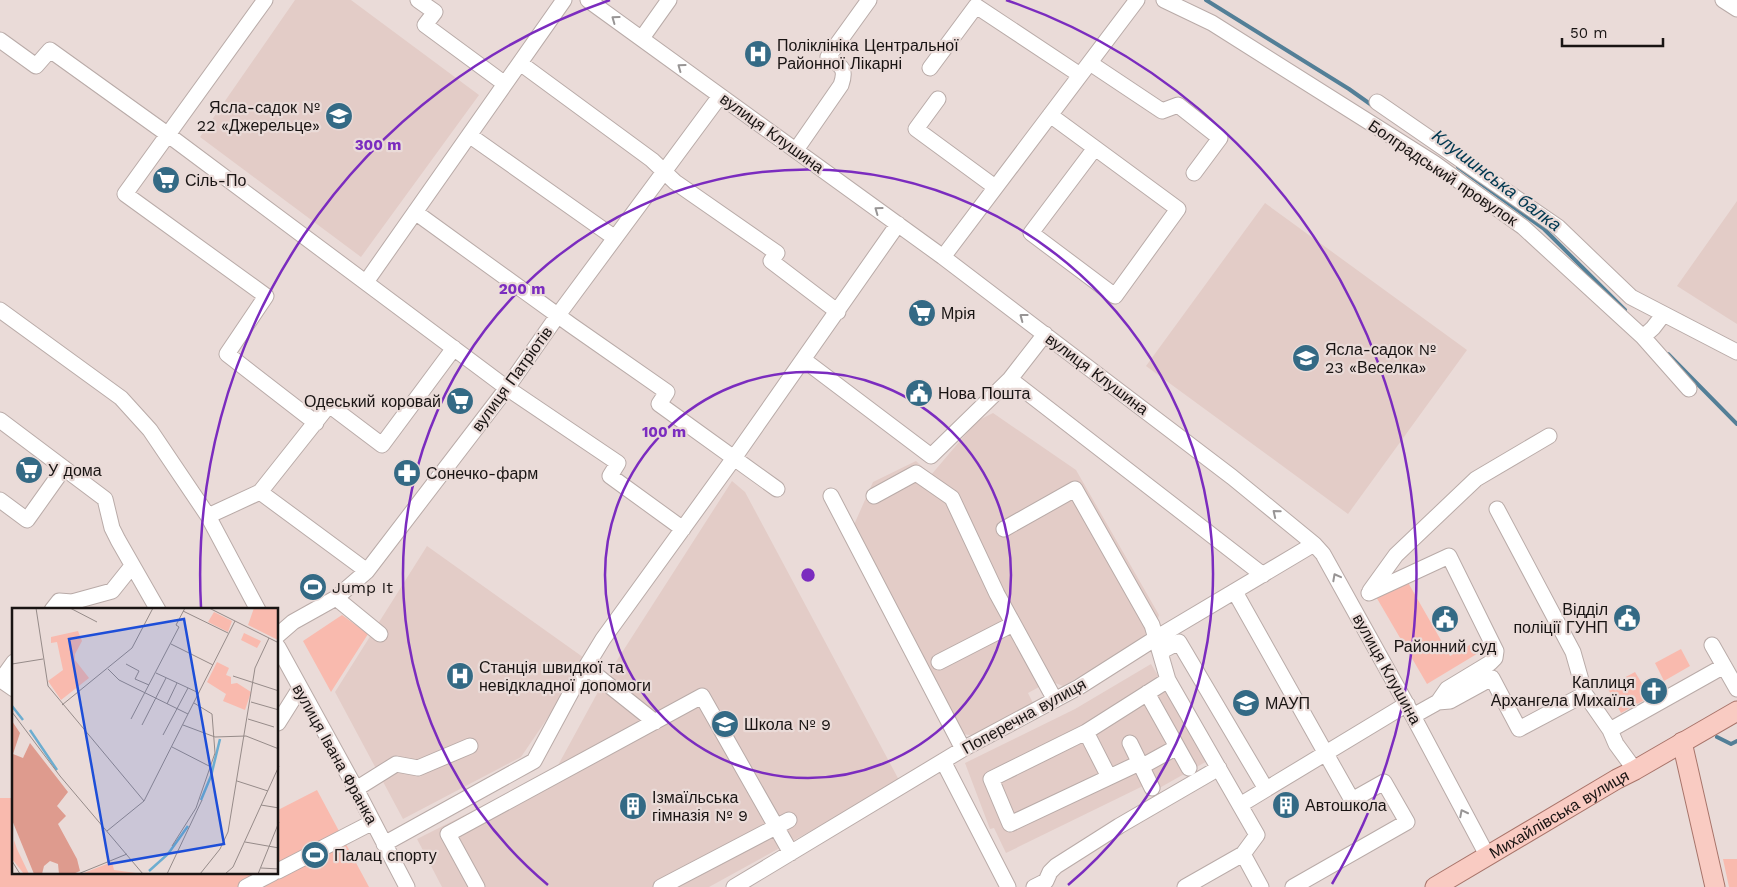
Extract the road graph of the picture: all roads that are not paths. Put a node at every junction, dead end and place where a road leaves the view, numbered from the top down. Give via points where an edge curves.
1 (265, 0) edge
2 (418, 0) edge
3 (564, 0) edge
4 (588, 0) edge
5 (669, 0) edge
6 (869, 0) edge
7 (1137, 0) edge
8 (1164, 0) edge
9 (1723, 0) edge
10 (1737, 9) edge
11 (642, 38) junction
12 (0, 40) edge
13 (520, 62) junction
14 (1090, 63) junction
15 (930, 68) dead end
16 (1080, 75) junction
17 (505, 84) junction
18 (720, 96) junction
19 (938, 99) dead end
20 (1378, 102) dead end
21 (1050, 114) junction
22 (167, 134) junction
23 (469, 135) junction
24 (1095, 148) junction
25 (796, 150) junction
26 (1439, 155) junction
27 (664, 171) junction
28 (1194, 173) dead end
29 (1475, 181) junction
30 (996, 187) junction
31 (415, 212) junction
32 (898, 224) junction
33 (1551, 236) junction
34 (615, 238) junction
35 (943, 257) junction
36 (366, 282) junction
37 (1622, 305) junction
38 (0, 310) edge
39 (838, 312) junction
40 (558, 315) junction
41 (1663, 315) junction
42 (1648, 333) junction
43 (1045, 334) junction
44 (454, 348) junction
45 (1737, 352) edge
46 (804, 360) junction
47 (1010, 379) junction
48 (507, 388) junction
49 (1689, 389) dead end
50 (0, 420) edge
51 (316, 423) junction
52 (1549, 436) dead end
53 (734, 458) junction
54 (64, 468) junction
55 (777, 489) dead end
56 (260, 492) junction
57 (831, 496) dead end
58 (874, 496) dead end
59 (0, 500) edge
60 (1497, 509) dead end
61 (208, 516) junction
62 (1004, 529) dead end
63 (682, 530) junction
64 (1314, 544) junction
65 (132, 566) junction
66 (367, 571) junction
67 (1263, 575) junction
68 (1234, 592) junction
69 (1369, 593) junction
70 (336, 598) junction
71 (1350, 604) junction
72 (54, 608) edge
73 (157, 608) edge
74 (257, 608) edge
75 (1013, 624) junction
76 (279, 634) edge
77 (380, 634) dead end
78 (1158, 645) junction
79 (1712, 645) dead end
80 (279, 649) edge
81 (939, 662) dead end
82 (12, 665) edge
83 (1724, 666) junction
84 (586, 667) junction
85 (1168, 680) junction
86 (12, 688) edge
87 (300, 688) junction
88 (1737, 689) edge
89 (1147, 693) junction
90 (1585, 694) junction
91 (1055, 700) junction
92 (1438, 702) junction
93 (1410, 710) junction
94 (1737, 711) edge
95 (279, 721) edge
96 (655, 722) junction
97 (1610, 730) junction
98 (1086, 732) junction
99 (1682, 742) junction
100 (1130, 743) dead end
101 (470, 746) dead end
102 (1177, 747) junction
103 (963, 749) junction
104 (1325, 753) junction
105 (943, 761) junction
106 (1140, 764) junction
107 (1189, 768) dead end
108 (1219, 768) junction
109 (1635, 770) junction
110 (1109, 777) junction
111 (1152, 788) dead end
112 (1266, 789) junction
113 (356, 790) junction
114 (1240, 805) junction
115 (373, 822) junction
116 (782, 823) junction
117 (384, 844) junction
118 (791, 853) junction
119 (1243, 854) junction
120 (1487, 855) junction
121 (279, 870) edge
122 (271, 874) edge
123 (246, 887) edge
124 (407, 887) edge
125 (477, 887) edge
126 (661, 887) edge
127 (734, 887) edge
128 (1008, 887) edge
129 (1034, 887) edge
130 (1185, 887) edge
131 (1261, 887) edge
132 (1293, 887) edge
133 (1435, 887) edge
134 (1714, 887) edge

1 - 22 street
2 - 17 street via 436,12 425,25
3 - 13 street
11 -> 4 street, вулиця Клушина
5 - 11 street
6 - 25 street via 828,56 842,68 841,85
7 - 14 street
8 - 26 street, Болградський провулок via 1212,23
9 - 10 street
18 -> 11 street, вулиця Клушина
12 - 22 street via 36,66 50,50
13 - 17 street
13 - 27 street
14 - 16 street
14 - 28 street via 1162,110 1178,105 1220,138
15 - 16 street via 976,6
16 - 21 street
17 - 23 street
18 - 25 street, вулиця Клушина
18 - 27 street, вулиця Патріотів
19 - 30 street via 916,129
20 - 26 street, Болградський провулок
21 - 24 street
21 - 30 street
22 - 36 street
22 - 51 street via 125,194 266,296 227,354
23 - 31 street
23 - 34 street
24 - 24 street via 1178,209 1115,296 1031,233
32 -> 25 street, вулиця Клушина
26 - 29 street, Болградський провулок
27 - 34 street, вулиця Патріотів
27 - 39 street via 674,182 777,253 771,261
29 - 33 street, Болградський провулок
29 - 33 street, Болградський провулок via 1523,227
30 - 35 street
31 - 36 street
31 - 40 street
32 - 35 street, вулиця Клушина
32 - 39 street
33 - 37 street, Болградський провулок
33 - 37 street, Болградський провулок
34 - 40 street, вулиця Патріотів
43 -> 35 street, вулиця Клушина
36 - 44 street
37 - 41 street, Болградський провулок
37 - 42 street, Болградський провулок
38 - 61 street via 122,398 150,430
39 - 46 street
40 - 48 street, вулиця Патріотів
40 - 53 street via 667,392 659,404
41 - 42 street
41 - 45 street, Болградський провулок
42 - 49 street, Болградський провулок
43 - 47 street
64 -> 43 street, вулиця Клушина
44 - 48 street
44 - 51 street via 382,445 329,405
46 - 47 street via 931,456
46 - 53 street
47 - 67 street
48 - 63 street via 618,463 610,476
48 - 66 street, вулиця Патріотів
50 - 54 street
51 - 56 street
52 - 69 street via 1476,479 1396,555
53 - 55 street
53 - 63 street
54 - 59 street via 27,520
54 - 65 street via 104,499 112,528
56 - 61 street
56 - 66 street
57 - 103 street
58 - 75 street via 916,473 952,498
60 - 90 street via 1573,652
61 - 74 street
62 - 78 street via 1075,489 1152,625
63 - 84 street
64 - 67 street, Поперечна вулиця
71 -> 64 street, вулиця Клушина via 1323,554
65 - 72 street via 112,591 72,602 59,601
65 - 73 street
66 - 70 street, вулиця Патріотів
67 - 68 street, Поперечна вулиця
68 - 78 street, Поперечна вулиця
68 - 104 street
69 - 71 street
69 - 92 street via 1448,556 1496,651 1490,663 1447,689
70 - 76 street, вулиця Патріотів via 293,622
70 - 77 street
71 - 93 street, вулиця Клушина
75 - 81 street
75 - 91 street
78 - 85 street
78 - 91 street, Поперечна вулиця
78 - 112 street via 1179,642
79 - 83 street
80 - 87 street, вулиця Івана Франка
82 - 86 street via 1,680
83 - 88 street
83 - 97 street
84 - 96 street
84 - 117 street via 534,761
85 - 89 street
85 - 108 street
87 - 95 street
87 - 113 street, вулиця Івана Франка
89 - 98 street
89 - 102 street
90 - 92 street via 1519,729 1492,678 1450,702
90 - 97 street
91 - 103 street, Поперечна вулиця
92 - 93 street
93 - 104 street
120 -> 93 street, вулиця Клушина
94 - 99 main road, Михайлівська вулиця
96 - 116 street via 702,696
96 - 125 street via 448,834
97 - 109 street
98 - 110 street
98 - 110 street via 990,780 1010,824
99 - 109 main road, Михайлівська вулиця
99 - 134 main road
100 - 106 street
101 - 113 street via 418,768 396,764
102 - 106 street
102 - 107 street
103 - 105 street, Поперечна вулиця
104 - 112 street
104 - 132 street via 1352,800 1384,782 1407,822
105 - 118 street, Поперечна вулиця
105 - 128 street
106 - 110 street
106 - 111 street
108 - 114 street
108 - 129 street via 1056,866 1046,881
109 - 120 main road, Михайлівська вулиця
112 - 114 street
113 - 115 street, вулиця Івана Франка
114 - 119 street via 1257,835
115 - 117 street, вулиця Івана Франка
115 - 121 street
116 - 118 street
116 - 126 street
117 - 124 street, вулиця Івана Франка
118 - 127 street, Поперечна вулиця
119 - 130 street
119 - 131 street
120 - 133 main road, Михайлівська вулиця
122 - 123 street

